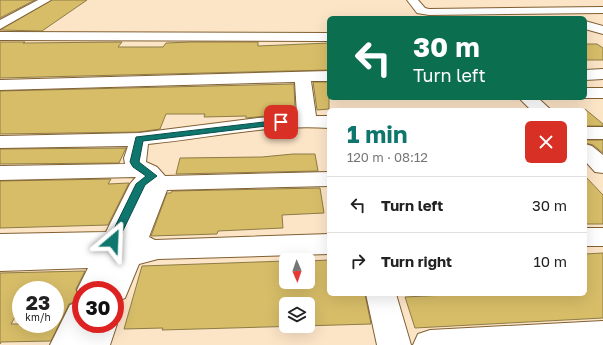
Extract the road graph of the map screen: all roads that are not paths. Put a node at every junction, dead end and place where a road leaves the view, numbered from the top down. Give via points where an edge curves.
1 (39, 0) edge
2 (46, 0) edge
3 (412, 0) edge
4 (538, 0) edge
5 (12, 8) dead end
6 (27, 8) junction
7 (603, 10) edge
8 (555, 11) junction
9 (562, 16) edge
10 (2, 21) edge
11 (587, 26) edge
12 (603, 30) edge
13 (587, 34) edge
14 (603, 34) edge
15 (0, 36) edge
16 (327, 37) edge
17 (603, 74) edge
18 (587, 75) edge
19 (327, 76) edge
20 (303, 77) junction
21 (0, 85) edge
22 (587, 93) edge
23 (603, 93) edge
24 (530, 100) edge
25 (540, 108) edge
26 (307, 120) junction
27 (327, 122) edge
28 (587, 133) edge
29 (603, 133) edge
30 (139, 139) junction
31 (0, 142) edge
32 (587, 152) edge
33 (603, 167) edge
34 (0, 173) edge
35 (587, 173) edge
36 (149, 178) junction
37 (603, 178) edge
38 (327, 179) edge
39 (587, 237) edge
40 (603, 237) edge
41 (0, 244) edge
42 (327, 244) edge
43 (127, 249) junction
44 (0, 261) edge
45 (100, 281) edge
46 (117, 281) edge
47 (382, 296) edge
48 (72, 333) edge
49 (97, 333) edge
50 (603, 335) edge
51 (67, 345) edge
52 (92, 345) edge
53 (394, 345) edge
54 (430, 345) edge

1 - 6 street
2 - 6 street
3 - 8 street via 421,11 429,12
4 - 8 street
5 - 6 street
6 - 10 street
7 - 8 street
8 - 9 street
11 - 12 street
13 - 14 street
15 - 16 street
17 - 18 street
19 - 20 street
20 - 21 street
20 - 26 street
22 - 23 street
24 - 25 street
26 - 27 street
26 - 30 street
28 - 29 street
30 - 31 street
30 - 36 street via 135,162
32 - 33 street
34 - 36 street
35 - 37 street via 598,173
36 - 38 street
36 - 43 street
39 - 40 street
41 - 43 street
42 - 43 street
43 - 44 street
43 - 45 street
43 - 46 street
47 - 53 street
48 - 51 street
49 - 52 street
50 - 54 street

